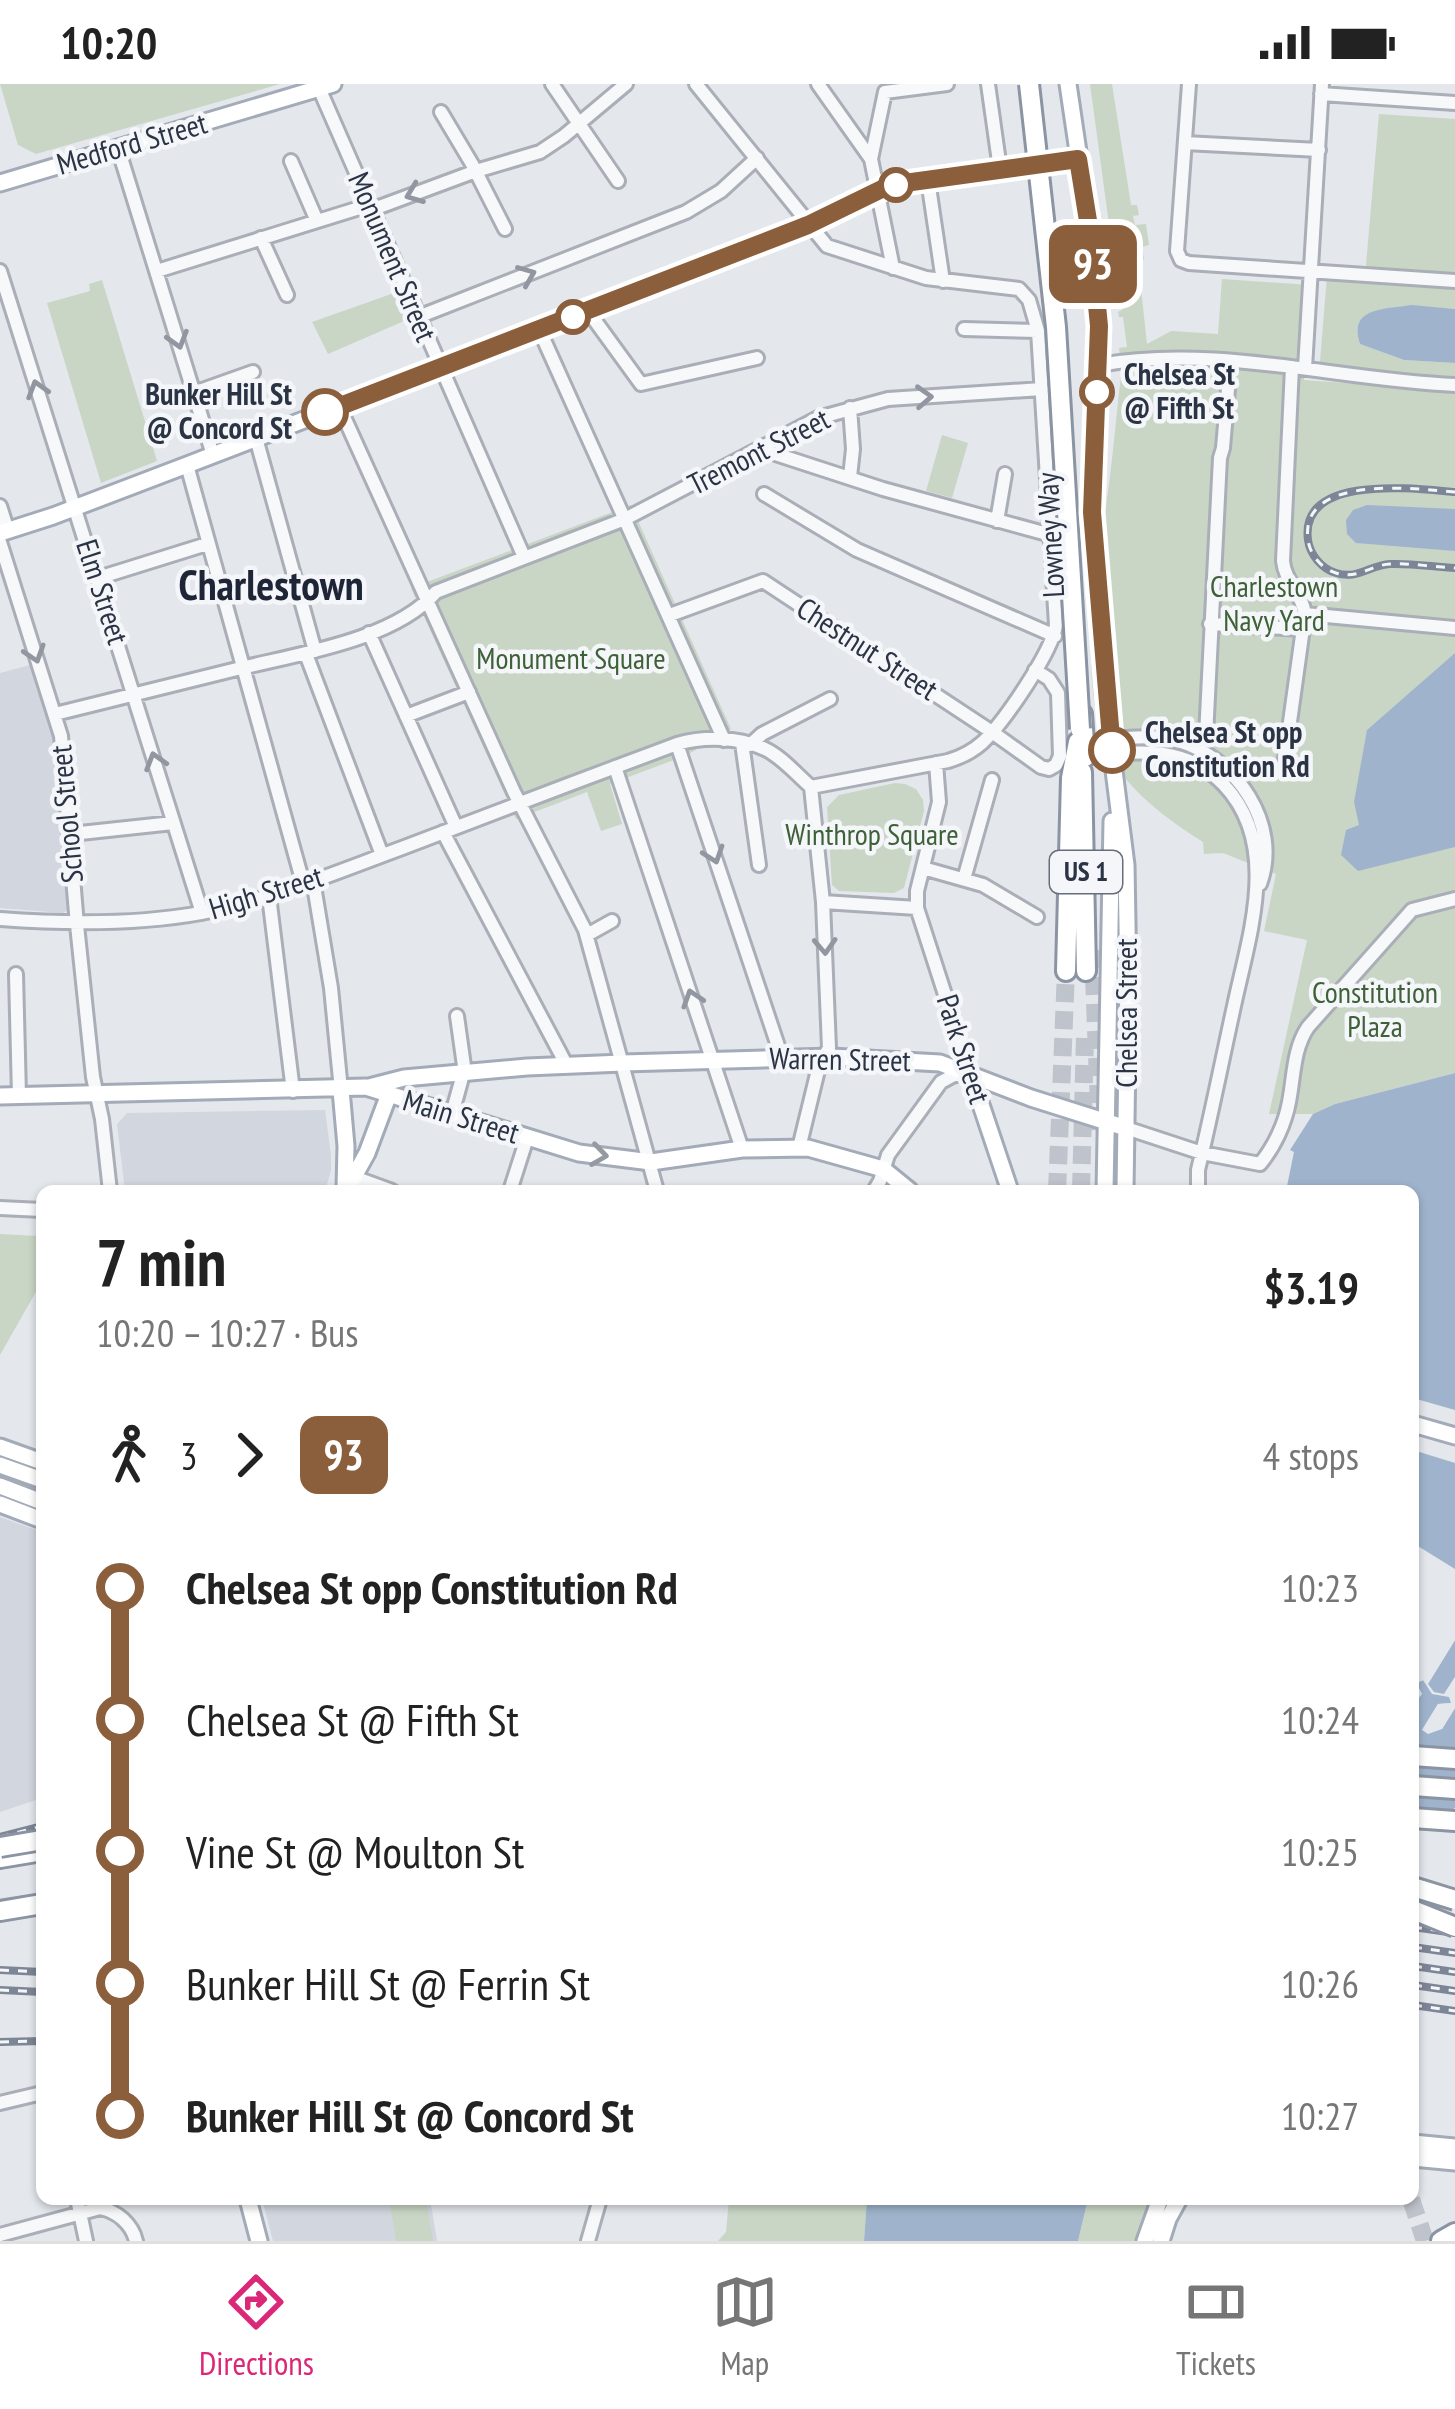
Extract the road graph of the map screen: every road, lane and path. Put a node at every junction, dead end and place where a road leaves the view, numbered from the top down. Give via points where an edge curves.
1 (552, 84) edge
2 (626, 84) edge
3 (696, 84) edge
4 (818, 84) edge
5 (947, 84) edge
6 (988, 84) edge
7 (1029, 84) edge
8 (1068, 84) edge
9 (1189, 84) edge
10 (326, 86) edge
11 (1322, 89) edge
12 (1455, 103) edge
13 (441, 112) dead end
14 (580, 123) junction
15 (1185, 143) junction
16 (118, 148) junction
17 (1319, 150) junction
18 (757, 158) junction
19 (871, 159) junction
20 (1078, 159) junction
21 (291, 161) dead end
22 (1000, 170) junction
23 (476, 171) junction
24 (928, 180) junction
25 (618, 182) dead end
26 (0, 183) edge
27 (878, 189) junction
28 (370, 208) junction
29 (317, 221) junction
30 (808, 225) junction
31 (505, 229) dead end
32 (261, 238) junction
33 (893, 268) junction
34 (0, 271) edge
35 (157, 271) junction
36 (1311, 271) junction
37 (1455, 280) edge
38 (943, 281) junction
39 (287, 295) dead end
40 (588, 311) junction
41 (418, 317) junction
42 (964, 328) dead end
43 (539, 329) junction
44 (1038, 331) junction
45 (757, 358) dead end
46 (1100, 365) junction
47 (439, 367) junction
48 (1299, 368) junction
49 (253, 372) dead end
50 (1226, 381) dead end
51 (1455, 385) edge
52 (1042, 389) junction
53 (194, 393) junction
54 (339, 406) junction
55 (850, 408) junction
56 (256, 439) junction
57 (760, 449) junction
58 (213, 455) junction
59 (187, 465) junction
60 (1005, 474) dead end
61 (850, 477) junction
62 (764, 494) dead end
63 (0, 506) edge
64 (75, 508) junction
65 (625, 519) junction
66 (997, 521) junction
67 (1051, 535) junction
68 (2, 536) edge
69 (207, 544) junction
70 (524, 557) junction
71 (98, 578) junction
72 (428, 601) junction
73 (1305, 614) junction
74 (670, 615) junction
75 (1210, 624) junction
76 (1455, 628) edge
77 (1303, 629) junction
78 (369, 633) junction
79 (1055, 636) junction
80 (310, 652) junction
81 (242, 668) junction
82 (1035, 670) junction
83 (469, 692) junction
84 (135, 694) junction
85 (830, 698) dead end
86 (55, 714) junction
87 (406, 716) junction
88 (992, 732) junction
89 (1206, 736) dead end
90 (724, 740) junction
91 (677, 744) junction
92 (746, 744) junction
93 (1112, 752) junction
94 (1286, 758) dead end
95 (936, 763) junction
96 (616, 767) junction
97 (1073, 767) junction
98 (992, 780) dead end
99 (811, 787) junction
100 (519, 802) junction
101 (173, 823) junction
102 (449, 830) junction
103 (71, 834) junction
104 (382, 855) junction
105 (759, 865) dead end
106 (922, 868) junction
107 (964, 879) junction
108 (308, 882) junction
109 (268, 896) junction
110 (1455, 899) edge
111 (823, 902) junction
112 (916, 908) junction
113 (202, 913) junction
114 (1037, 917) dead end
115 (0, 919) edge
116 (612, 921) dead end
117 (77, 925) junction
118 (587, 935) junction
119 (1076, 971) tunnel mouth
120 (16, 974) dead end
121 (458, 1016) dead end
122 (825, 1057) junction
123 (782, 1058) junction
124 (713, 1060) junction
125 (623, 1063) junction
126 (567, 1066) junction
127 (464, 1073) junction
128 (971, 1075) junction
129 (366, 1088) junction
130 (341, 1090) junction
131 (293, 1091) junction
132 (389, 1094) junction
133 (97, 1095) junction
134 (0, 1096) edge
135 (19, 1096) junction
136 (452, 1114) junction
137 (1108, 1122) junction
138 (1126, 1128) junction
139 (527, 1138) junction
140 (799, 1148) junction
141 (742, 1149) junction
142 (1202, 1153) junction
143 (651, 1162) junction
144 (883, 1169) junction
145 (347, 1184) edge
146 (109, 1185) edge
147 (512, 1185) edge
148 (655, 1185) edge
149 (878, 1185) edge
150 (903, 1185) edge
151 (1008, 1185) edge
152 (1105, 1185) edge
153 (1125, 1185) edge
154 (1197, 1185) edge
155 (0, 1208) edge
156 (36, 1210) edge
157 (1419, 1426) edge
158 (1455, 1436) edge
159 (0, 1447) edge
160 (36, 1460) edge
161 (0, 1465) edge
162 (36, 1478) edge
163 (0, 1486) edge
164 (36, 1500) edge
165 (0, 1504) edge
166 (36, 1518) edge
167 (1419, 1756) edge
168 (1455, 1759) edge
169 (1419, 1786) edge
170 (1455, 1789) edge
171 (1419, 1818) edge
172 (1455, 1821) edge
173 (36, 1837) edge
174 (0, 1845) edge
175 (36, 1853) edge
176 (0, 1860) edge
177 (1419, 1887) edge
178 (1453, 1891) edge
179 (36, 1905) edge
180 (0, 1911) edge
181 (1419, 1912) edge
182 (36, 1917) edge
183 (0, 1922) edge
184 (1455, 1927) edge
185 (36, 2094) edge
186 (0, 2103) edge
187 (1419, 2144) edge
188 (1455, 2146) edge
189 (1419, 2159) edge
190 (1455, 2162) edge
191 (250, 2205) edge
192 (598, 2205) edge
193 (1158, 2205) edge
194 (1175, 2205) edge
195 (79, 2206) edge
196 (1455, 2233) edge
197 (0, 2235) edge
198 (86, 2241) edge
199 (136, 2241) edge
200 (259, 2241) edge
201 (588, 2241) edge
202 (1145, 2241) edge
203 (1162, 2241) edge
204 (1441, 2241) edge

1 - 14 street
2 - 14 street
3 - 18 street
4 - 19 street
5 - 19 street via 885,92
6 - 22 street
7 - 97 highway, US 1, bridge via 1058,351
7 - 97 highway, US 1, bridge via 1059,369 1080,729
8 - 20 main road, Chelsea Street
9 - 15 street
10 - 16 main road, Medford Street
10 - 28 street, Monument Street
11 - 12 street
11 - 17 street
13 - 23 street
14 - 23 street via 540,152
14 - 25 street
15 - 17 street
15 - 36 street via 1180,258
16 - 26 main road, Medford Street
16 - 35 street
17 - 36 street
18 - 30 street
41 -> 18 street via 686,212
19 - 27 street
20 - 22 main road
20 - 46 main road, Chelsea Street
21 - 29 street
22 - 24 main road
23 -> 28 street
23 - 31 street
24 - 27 main road
24 - 38 street
27 - 30 main road
27 - 33 street
28 - 29 street
28 - 41 street, Monument Street
29 - 32 street
30 - 33 street via 826,246
30 - 40 main road
32 - 35 street
32 - 39 street
33 - 38 street
64 -> 34 street, Elm Street
35 -> 53 street
36 - 37 street
36 - 48 street
38 - 44 street, Lowney Way via 1019,290
40 - 43 main road
40 - 45 street via 641,384
41 - 47 street, Monument Street
42 - 44 street
43 - 47 main road
43 - 65 street
44 - 52 street, Lowney Way
46 - 48 street via 1146,358
46 - 93 main road, Chelsea Street via 1092,512
47 - 54 main road
47 - 70 street, Monument Street
48 - 51 street
48 - 73 street via 1283,561
49 - 53 street
50 - 75 street
55 -> 52 street, Tremont Street
52 - 67 street, Lowney Way
53 - 58 street
54 - 56 main road
54 - 72 street
55 - 57 street, Tremont Street
55 - 61 street
56 - 58 main road
56 - 80 street
57 - 61 street
57 - 65 street, Tremont Street
58 - 59 main road
59 - 64 main road
59 - 69 street
60 - 66 street
61 - 66 street
62 - 79 street via 857,550
63 - 68 street, School Street
64 - 68 main road
64 - 71 street, Elm Street
65 - 70 street
65 - 74 street
66 - 67 street
67 - 79 street, Lowney Way
68 -> 86 street, School Street
69 - 71 street
69 - 81 street
70 - 72 street
71 - 84 street, Elm Street
72 - 78 street
72 - 83 street
73 - 76 street
73 - 77 street
74 - 88 street, Chestnut Street via 763,581
74 - 90 street
75 - 77 street
75 - 89 street
77 - 94 street
78 - 80 street
78 - 87 street
79 - 82 street, Lowney Way
80 - 81 street
80 - 104 street
81 - 84 street
81 - 108 street
82 - 88 street, Lowney Way
82 - 97 street via 1058,693 1060,756
83 - 87 street
83 - 100 street
84 - 86 street
101 -> 84 street, Elm Street
85 - 92 street
86 - 103 street, School Street
87 - 102 street
88 - 95 street via 967,754
88 - 97 street, Chestnut Street via 1041,767
90 - 91 street
90 - 92 street
91 - 96 street
91 -> 123 street
92 - 99 street via 772,754
92 - 105 street
93 - 137 main road, Chelsea Street
93 - 138 main road, Chelsea Street via 1126,869
93 - 142 street via 1170,754 1197,764 1240,804 1255,845 1257,891
95 - 99 street
95 - 106 street via 939,802
96 - 100 street
124 -> 96 street
97 - 119 highway, US 1
98 - 107 street
99 - 111 street
100 - 102 street, High Street
100 - 118 street
101 - 103 street
101 - 113 street, Elm Street
102 - 104 street, High Street
102 - 126 street
103 - 117 street, School Street
104 - 108 street, High Street
106 - 107 street
106 - 112 street
107 - 114 street
108 - 109 street, High Street
108 - 130 street via 331,988
109 - 113 street, High Street
109 - 131 street
110 - 142 street via 1412,910 1307,1027 1284,1120 1262,1162
111 - 112 street
111 -> 122 street
112 - 128 street, Park Street
113 - 117 street, High Street
115 - 117 street, High Street
116 - 118 street
117 - 133 street, School Street
118 - 125 street
120 - 135 street
121 - 127 street
122 - 123 main road, Warren Street
122 - 128 main road, Warren Street via 940,1063
122 - 140 street
123 - 124 main road, Warren Street
124 - 125 main road, Warren Street
124 - 141 street
125 - 126 main road, Warren Street
125 - 143 street
126 - 127 main road, Warren Street
127 - 129 main road, Warren Street
127 - 136 street
128 - 137 main road, Warren Street
128 - 144 street via 943,1080
128 - 151 main road, Park Street
129 - 130 main road, Main Street
129 - 132 main road, Main Street
130 - 131 main road, Main Street
130 - 145 main road
131 - 133 main road, Main Street
132 - 136 main road, Main Street
132 - 145 main road
133 - 135 main road, Main Street
133 - 146 street, School Street
134 - 135 main road, Main Street
136 - 139 main road, Main Street
137 - 138 main road, Warren Street
137 - 152 main road, Chelsea Street
138 - 142 street, Warren Street
138 - 153 main road, Chelsea Street
139 -> 143 main road, Main Street
139 - 147 street
140 - 141 main road, Main Street
140 - 144 main road, Main Street
141 - 143 main road, Main Street
142 - 154 street
143 - 148 street
144 - 149 street
144 - 150 main road, Main Street
155 - 156 street
157 - 158 main road
159 - 160 main road
161 - 162 main road
163 - 164 main road
165 - 166 main road
167 - 168 highway
169 - 170 highway
171 - 172 highway
173 - 174 highway, bridge
175 - 176 highway
177 - 178 highway, bridge
179 - 180 highway
181 - 184 highway, bridge
182 - 183 highway
185 - 186 street
187 - 188 main road
189 - 190 main road
191 - 200 main road
192 - 201 street
193 - 202 main road
194 - 203 main road
195 - 197 street
195 - 198 street
195 - 199 street via 109,2210
196 - 204 highway

